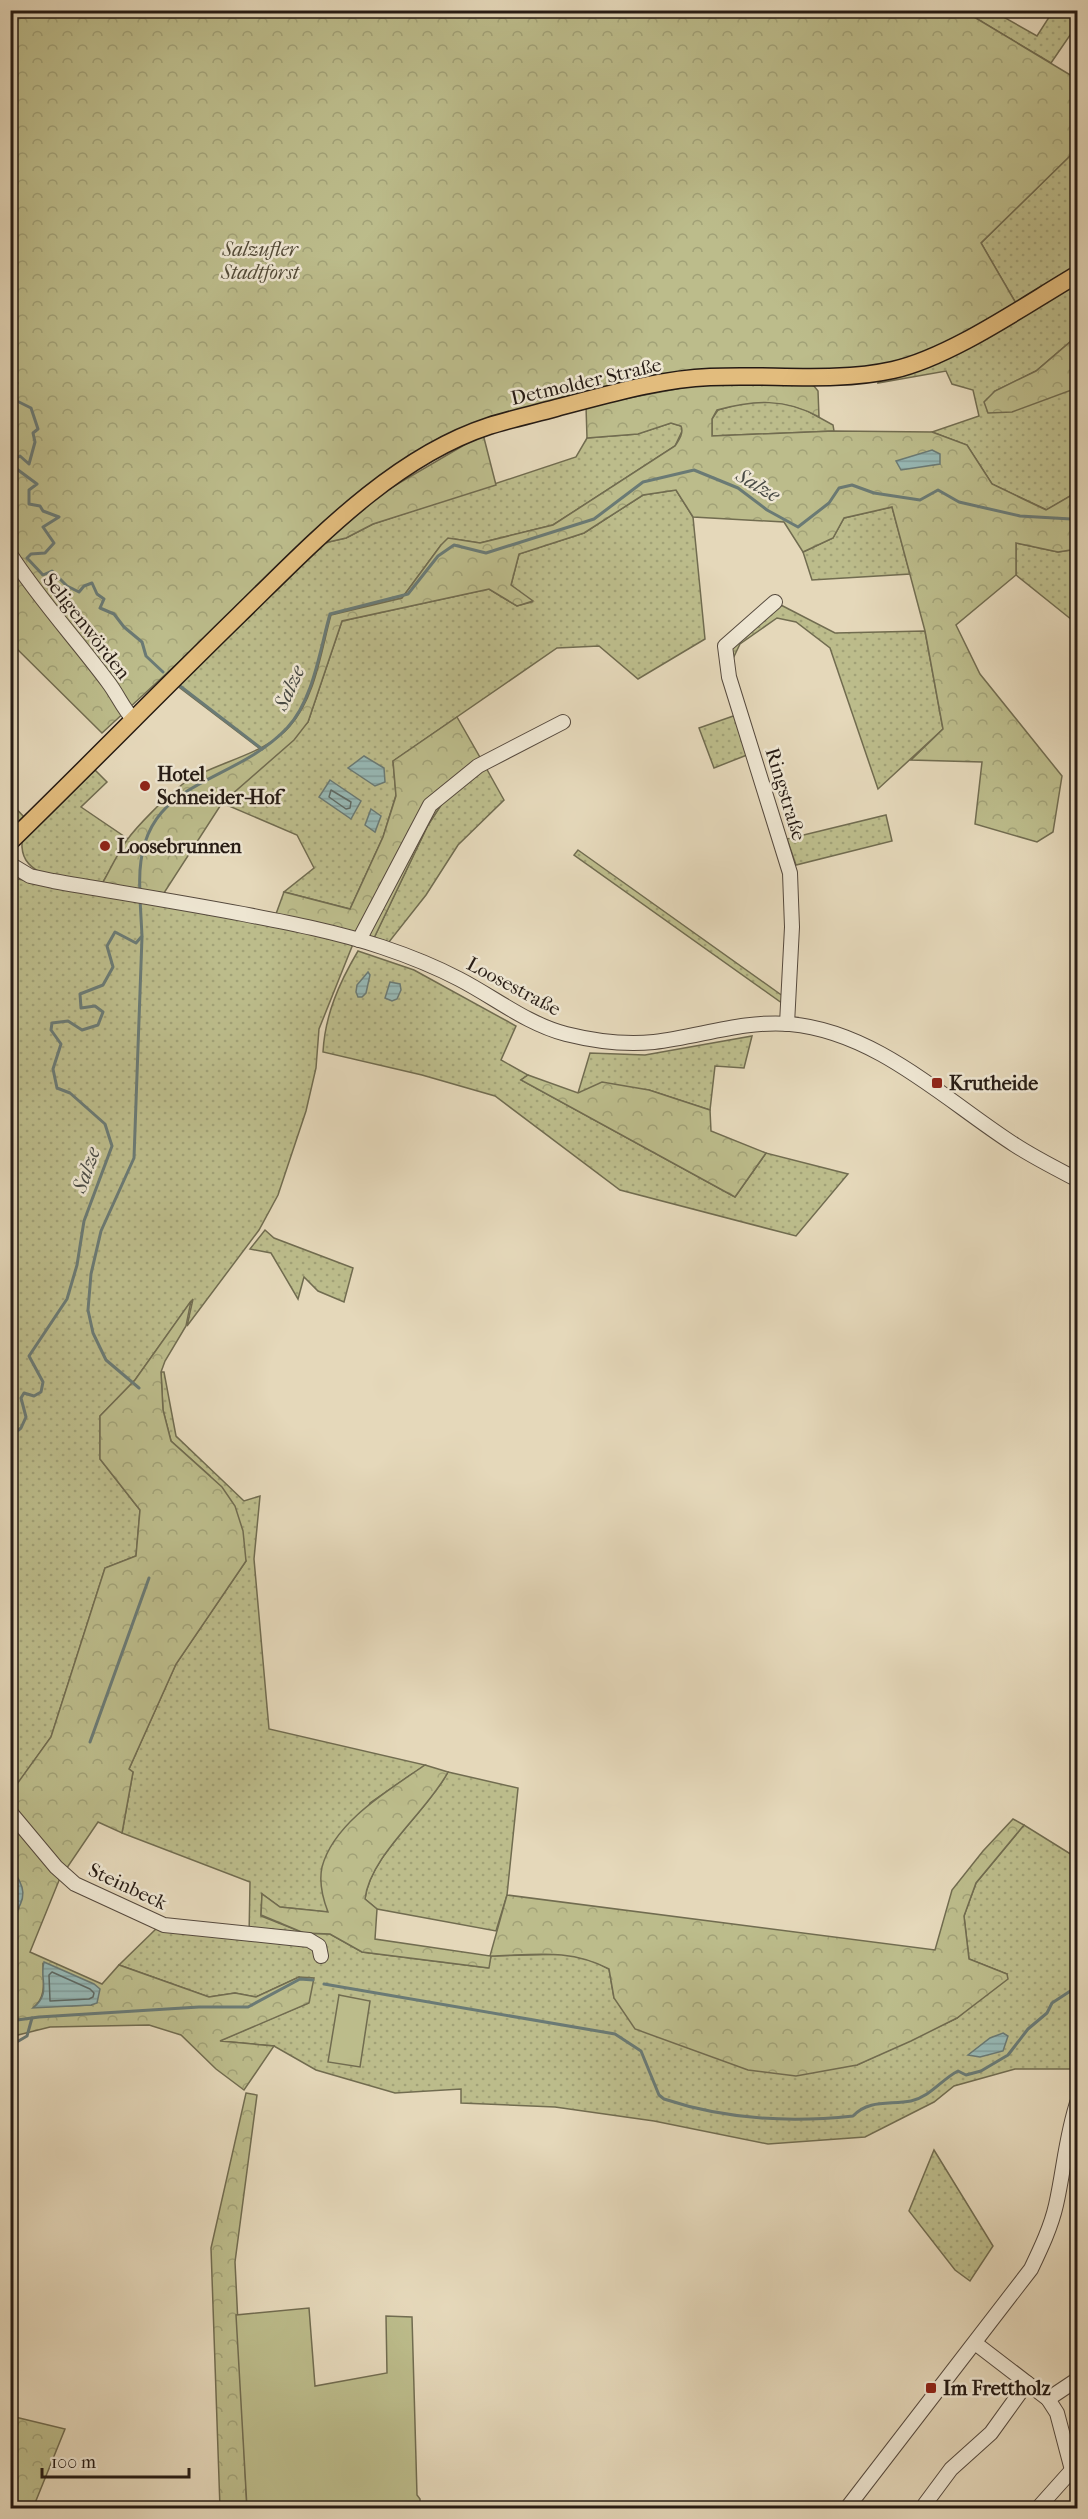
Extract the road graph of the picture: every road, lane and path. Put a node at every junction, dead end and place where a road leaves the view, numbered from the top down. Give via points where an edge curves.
1 (1077, 274) edge
2 (10, 554) edge
3 (775, 602) dead end
4 (134, 720) junction
5 (563, 722) dead end
6 (10, 842) edge
7 (10, 864) edge
8 (359, 940) junction
9 (787, 1024) junction
10 (1077, 1180) edge
11 (10, 1812) edge
12 (321, 1956) dead end
13 (1076, 2107) edge
14 (975, 2343) junction
15 (1077, 2379) edge
16 (1027, 2383) junction
17 (1048, 2399) junction
18 (1075, 2474) edge
19 (925, 2504) dead end
20 (847, 2508) edge
21 (1038, 2508) edge

1 - 4 main road, Detmolder Straße via 970,338 894,370 831,377 708,377 661,383 490,425 462,436 399,472 317,541
2 - 4 street, Seligenwörden
3 - 9 street, Ringstraße via 725,646 729,677 790,873 792,927
4 - 6 main road, Detmolder Straße
5 - 8 street via 478,766 430,805
7 - 8 street, Loosestraße via 30,876 265,918
8 - 9 street, Loosestraße via 426,963 530,1019 590,1039 653,1042 726,1028
9 - 10 street, Loosestraße via 827,1031 873,1050 1017,1146
11 - 12 street, Steinbeck via 56,1868 75,1884 164,1925 309,1940 319,1946
13 - 14 street via 1056,2206 1042,2246 1031,2269
14 - 16 street
14 - 20 street
15 - 17 street
16 - 17 street
16 - 19 street via 991,2433 951,2469
17 - 18 street via 1057,2413
18 - 21 street

